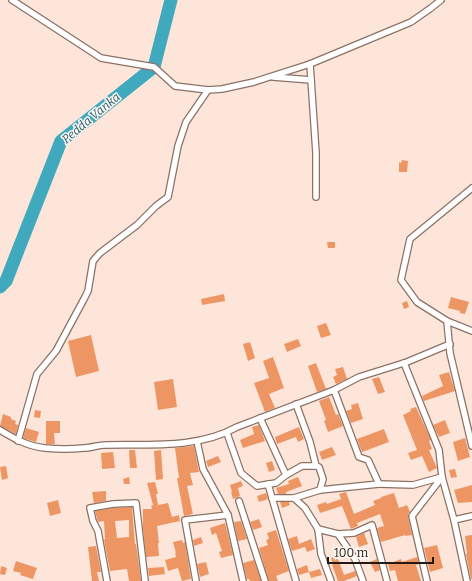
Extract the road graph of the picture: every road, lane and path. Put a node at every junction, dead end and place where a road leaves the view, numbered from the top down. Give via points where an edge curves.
1 (12, 0) edge
2 (441, 0) edge
3 (310, 64) junction
4 (269, 76) junction
5 (311, 80) junction
6 (208, 90) junction
7 (472, 188) edge
8 (316, 197) dead end
9 (447, 321) junction
10 (472, 331) edge
11 (450, 344) junction
12 (404, 363) junction
13 (334, 390) junction
14 (296, 404) junction
15 (260, 418) junction
16 (0, 430) edge
17 (226, 433) junction
18 (18, 441) junction
19 (197, 441) junction
20 (472, 446) edge
21 (316, 466) junction
22 (286, 475) junction
23 (442, 477) junction
24 (268, 484) junction
25 (378, 484) junction
26 (320, 490) junction
27 (272, 498) junction
28 (294, 498) junction
29 (239, 501) dead end
30 (228, 515) junction
31 (472, 516) edge
32 (454, 520) junction
33 (318, 529) junction
34 (338, 534) junction
35 (107, 581) edge
36 (145, 581) edge
37 (195, 581) edge
38 (243, 581) edge
39 (265, 581) edge
40 (296, 581) edge
41 (331, 581) edge
42 (362, 581) edge
43 (387, 581) edge
44 (427, 581) edge
45 (467, 581) edge

1 - 6 street via 101,58 154,66 175,86
2 - 3 street via 411,22
3 - 4 street
3 - 5 street
4 - 5 street
4 - 6 street via 222,89
5 - 8 street
6 - 18 street via 186,122 178,146 168,197 93,261 88,291 56,351 37,374
7 - 9 street via 410,239 400,280 417,302
9 - 10 street
9 - 11 street
11 - 12 street
11 - 20 street
12 - 13 street via 359,377
12 - 23 street via 439,450
13 - 14 street
13 - 25 street via 359,457 368,460
14 - 15 street
14 - 21 street
15 - 17 street
15 - 22 street
16 - 18 street
17 - 19 street
17 - 24 street via 241,473 257,486
18 - 19 street via 45,448 134,446
19 - 30 street via 203,469
21 - 22 street via 302,466
21 - 26 street via 323,479
22 - 24 street via 276,483
23 - 25 street via 414,485
23 - 32 street
23 - 44 street via 412,516
24 - 27 street
25 - 26 street
26 - 28 street
27 - 28 street
27 - 40 street
28 - 33 street via 305,508
29 - 39 street
30 - 37 street via 185,520
30 - 38 street
31 - 32 street
32 - 45 street
33 - 34 street
33 - 41 street via 321,554
34 - 42 street via 355,559
34 - 43 street via 354,533 372,525
35 - 36 street via 98,531 90,508 113,504 136,504

